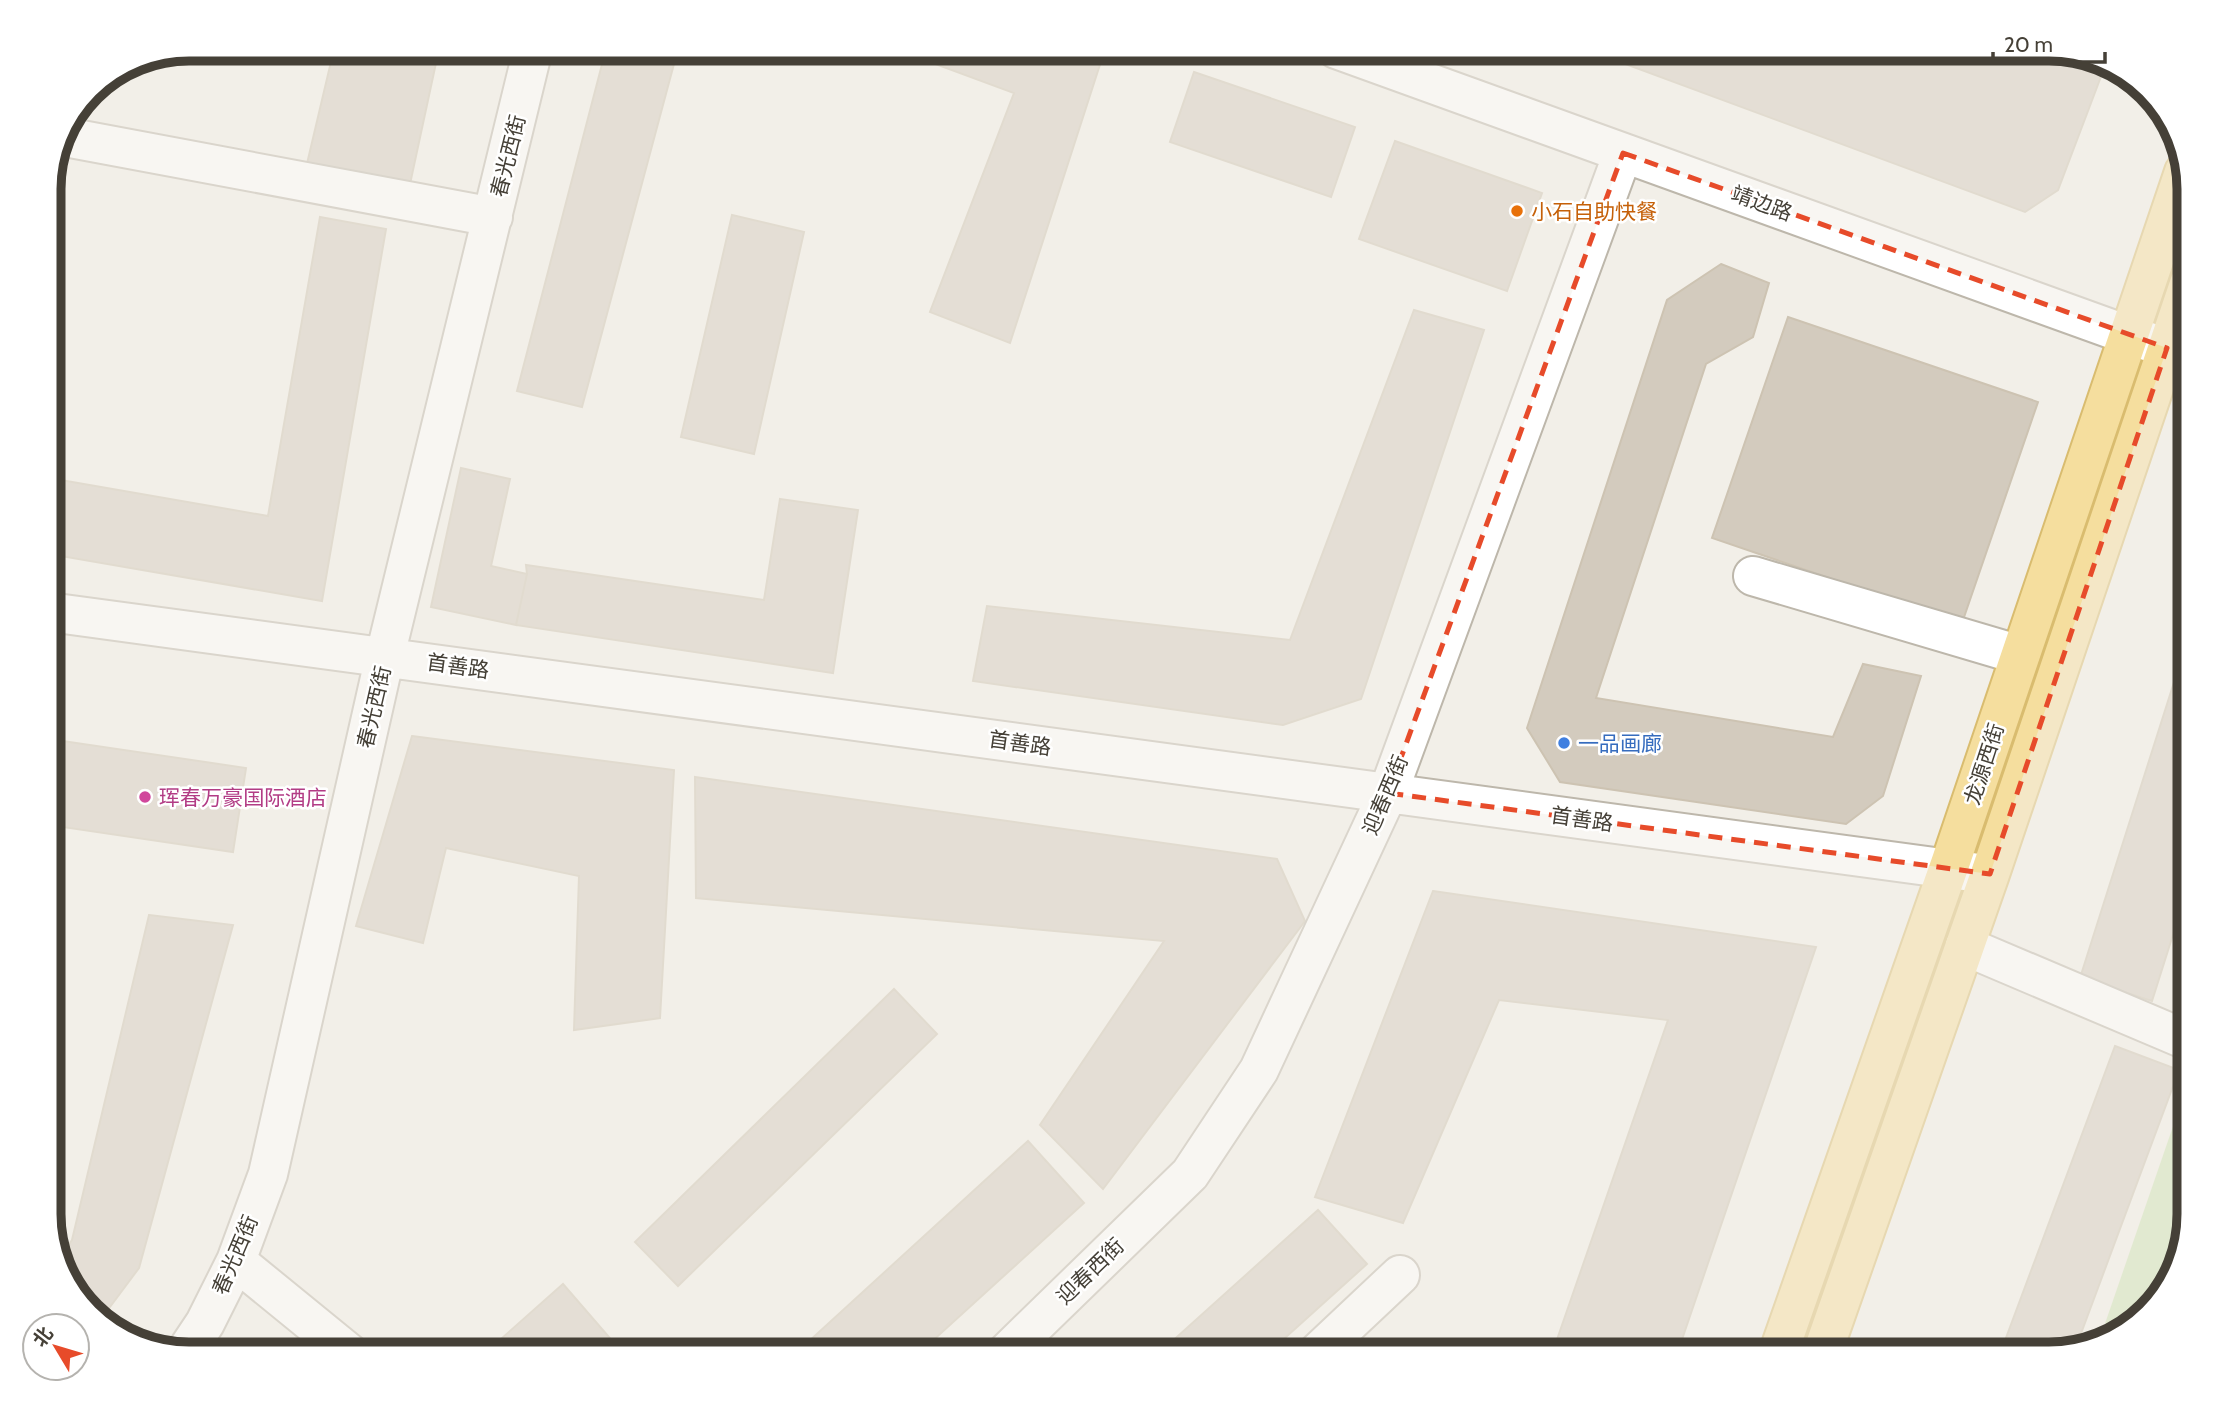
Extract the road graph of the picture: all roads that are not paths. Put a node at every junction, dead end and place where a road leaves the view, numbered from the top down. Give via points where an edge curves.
1 (531, 61) edge
2 (1369, 61) edge
3 (72, 138) edge
4 (1623, 153) junction
5 (2176, 195) edge
6 (493, 217) junction
7 (2128, 335) junction
8 (2176, 350) edge
9 (2176, 356) edge
10 (1753, 576) dead end
11 (62, 614) edge
12 (2020, 655) junction
13 (385, 656) junction
14 (1388, 793) junction
15 (1949, 869) junction
16 (1990, 874) junction
17 (1965, 946) junction
18 (2177, 1036) edge
19 (236, 1261) junction
20 (1400, 1275) dead end
21 (193, 1342) edge
22 (335, 1342) edge
23 (1017, 1342) edge
24 (1329, 1342) edge
25 (1782, 1342) edge
26 (1826, 1342) edge

1 - 6 street, 春光西街
2 - 4 street, 靖边路
3 - 6 street
4 - 7 street, 靖边路
4 - 14 street, 迎春西街
5 - 7 main road, 龙源西街
6 - 13 street, 春光西街
7 - 8 street, 靖边路
7 - 12 main road, 龙源西街
9 - 16 main road, 龙源西街
10 - 12 street
11 - 13 street, 首善路
12 - 15 main road, 龙源西街
13 - 14 street, 首善路
13 - 19 street, 春光西街 via 268,1174
14 - 15 street, 首善路
14 - 23 street, 迎春西街 via 1259,1070 1189,1174
15 - 16 street, 首善路
15 - 25 main road, 龙源西街
16 - 17 main road, 龙源西街
17 - 18 street
17 - 26 main road, 龙源西街
19 - 21 street, 春光西街
19 - 22 street
20 - 24 street

